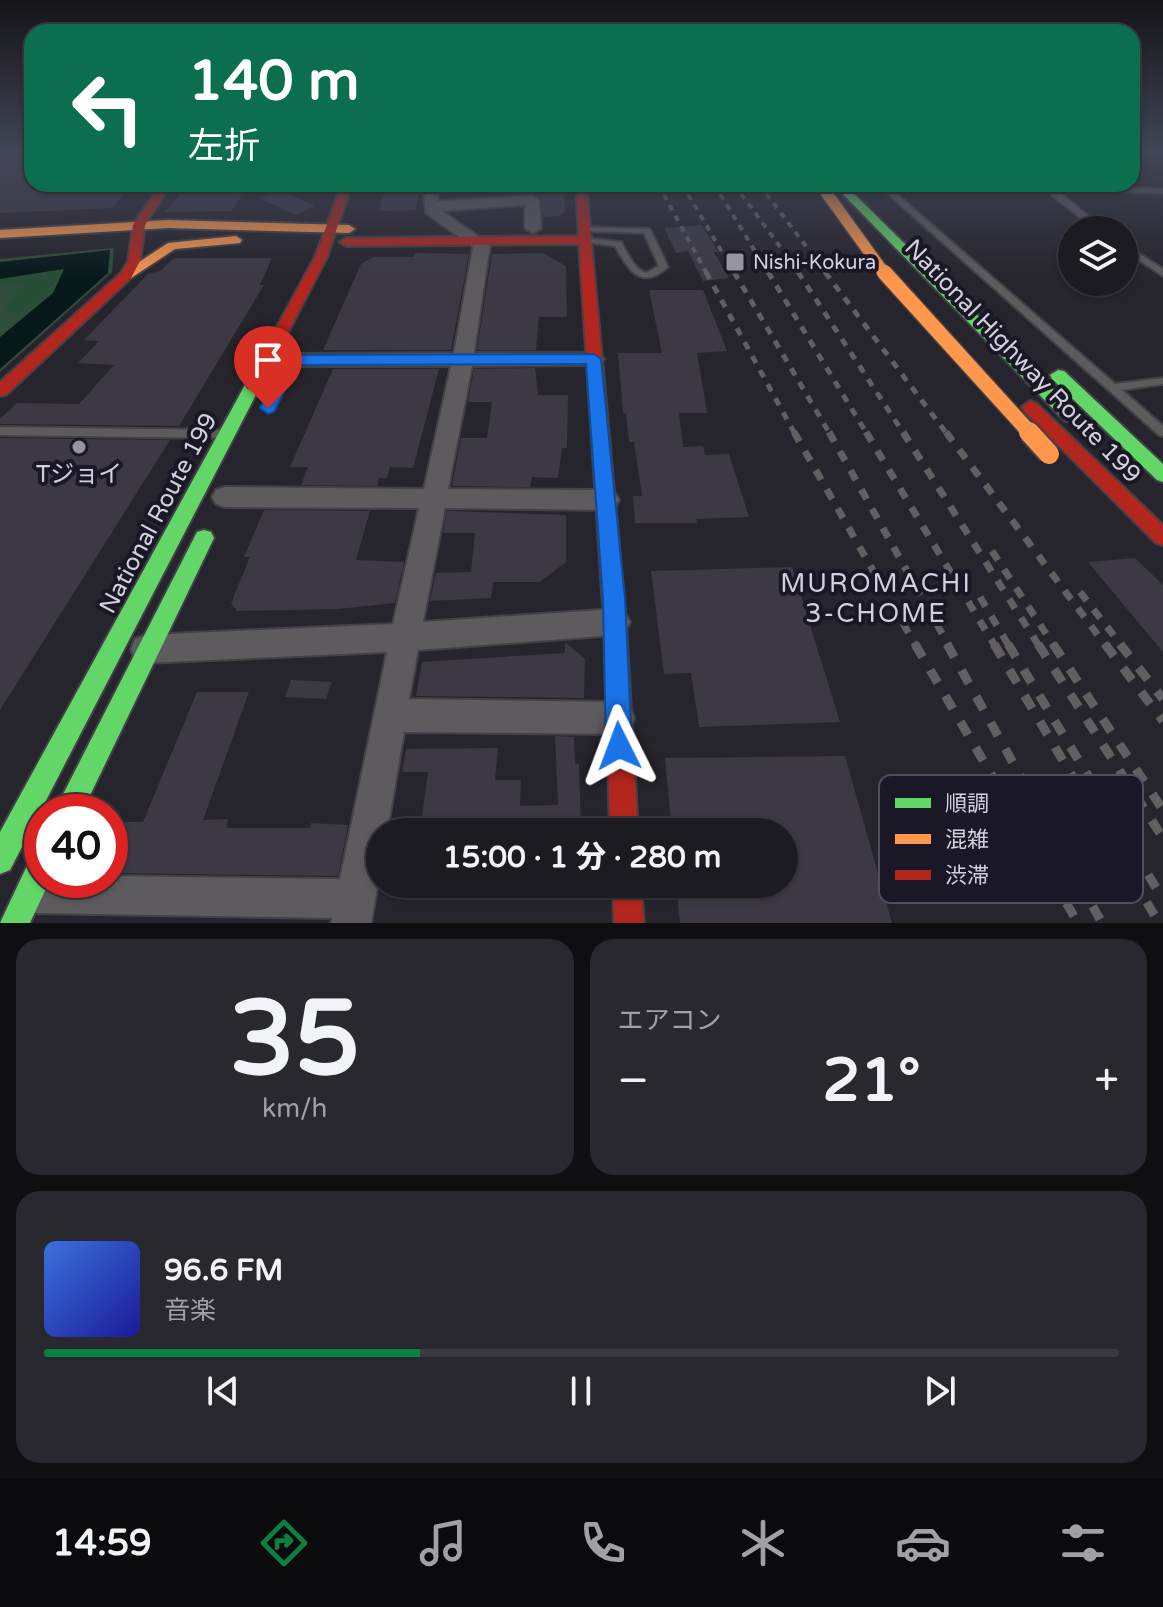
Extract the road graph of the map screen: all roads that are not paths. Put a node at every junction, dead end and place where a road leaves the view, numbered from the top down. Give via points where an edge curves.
1 (160, 194) edge
2 (345, 194) edge
3 (358, 194) edge
4 (430, 194) edge
5 (582, 194) edge
6 (826, 194) edge
7 (828, 194) edge
8 (848, 194) edge
9 (860, 194) edge
10 (893, 194) edge
11 (1056, 194) edge
12 (431, 210) junction
13 (1084, 216) edge
14 (533, 228) junction
15 (138, 231) junction
16 (0, 234) edge
17 (467, 234) junction
18 (585, 234) junction
19 (338, 235) junction
20 (236, 240) junction
21 (0, 244) edge
22 (1138, 256) edge
23 (1163, 273) edge
24 (126, 275) junction
25 (329, 283) dead end
26 (305, 334) dead end
27 (1016, 336) dead end
28 (594, 359) junction
29 (463, 360) junction
30 (290, 366) joint
31 (1049, 366) dead end
32 (1163, 381) edge
33 (1114, 388) junction
34 (0, 391) edge
35 (1084, 430) dead end
36 (0, 431) edge
37 (1163, 432) edge
38 (228, 434) junction
39 (1066, 472) dead end
40 (1163, 475) edge
41 (436, 498) junction
42 (606, 500) junction
43 (221, 504) joint
44 (1163, 537) edge
45 (615, 622) junction
46 (405, 637) junction
47 (148, 649) junction
48 (112, 650) junction
49 (393, 715) junction
50 (618, 718) junction
51 (77, 794) edge
52 (623, 818) edge
53 (0, 860) edge
54 (105, 898) edge
55 (628, 898) edge
56 (354, 911) edge
57 (629, 923) edge

1 - 15 main road
2 - 19 main road, National Route 199
3 - 19 main road, National Route 199
4 - 12 street
5 - 18 main road
6 - 39 main road, bridge via 894,286
7 - 44 main road, National Highway Route 199
8 - 35 main road, National Highway Route 199
9 - 27 main road via 906,242
10 - 33 lane
11 - 13 lane
12 - 14 street via 447,203 532,200
12 - 17 street
14 - 17 main road
14 - 18 main road
15 - 16 main road
15 - 19 main road
15 - 20 main road
15 - 21 main road
15 - 24 main road via 134,261
17 - 18 main road
17 - 19 main road
17 - 29 street via 482,245
18 - 18 lane via 647,231 664,267 637,273 618,244
18 - 28 main road
19 - 20 main road
19 - 25 main road, National Route 199
19 - 38 main road, National Route 199
20 - 24 main road via 172,246
22 - 23 lane
24 - 34 main road
26 - 30 main road
28 - 29 street
28 - 42 main road
29 - 30 street
29 - 41 street
31 - 40 main road
32 - 33 lane
33 - 37 lane
36 - 38 lane
38 - 48 main road, National Route 199
41 - 42 street
41 - 43 street
41 - 46 street
42 - 45 main road
43 - 47 main road
45 - 46 street
45 - 50 main road
46 - 47 street
46 - 49 street
47 - 48 street
47 - 51 main road
48 - 53 main road, National Route 199
49 - 50 street
49 - 56 street
50 - 52 main road
54 - 56 street
55 - 57 main road

